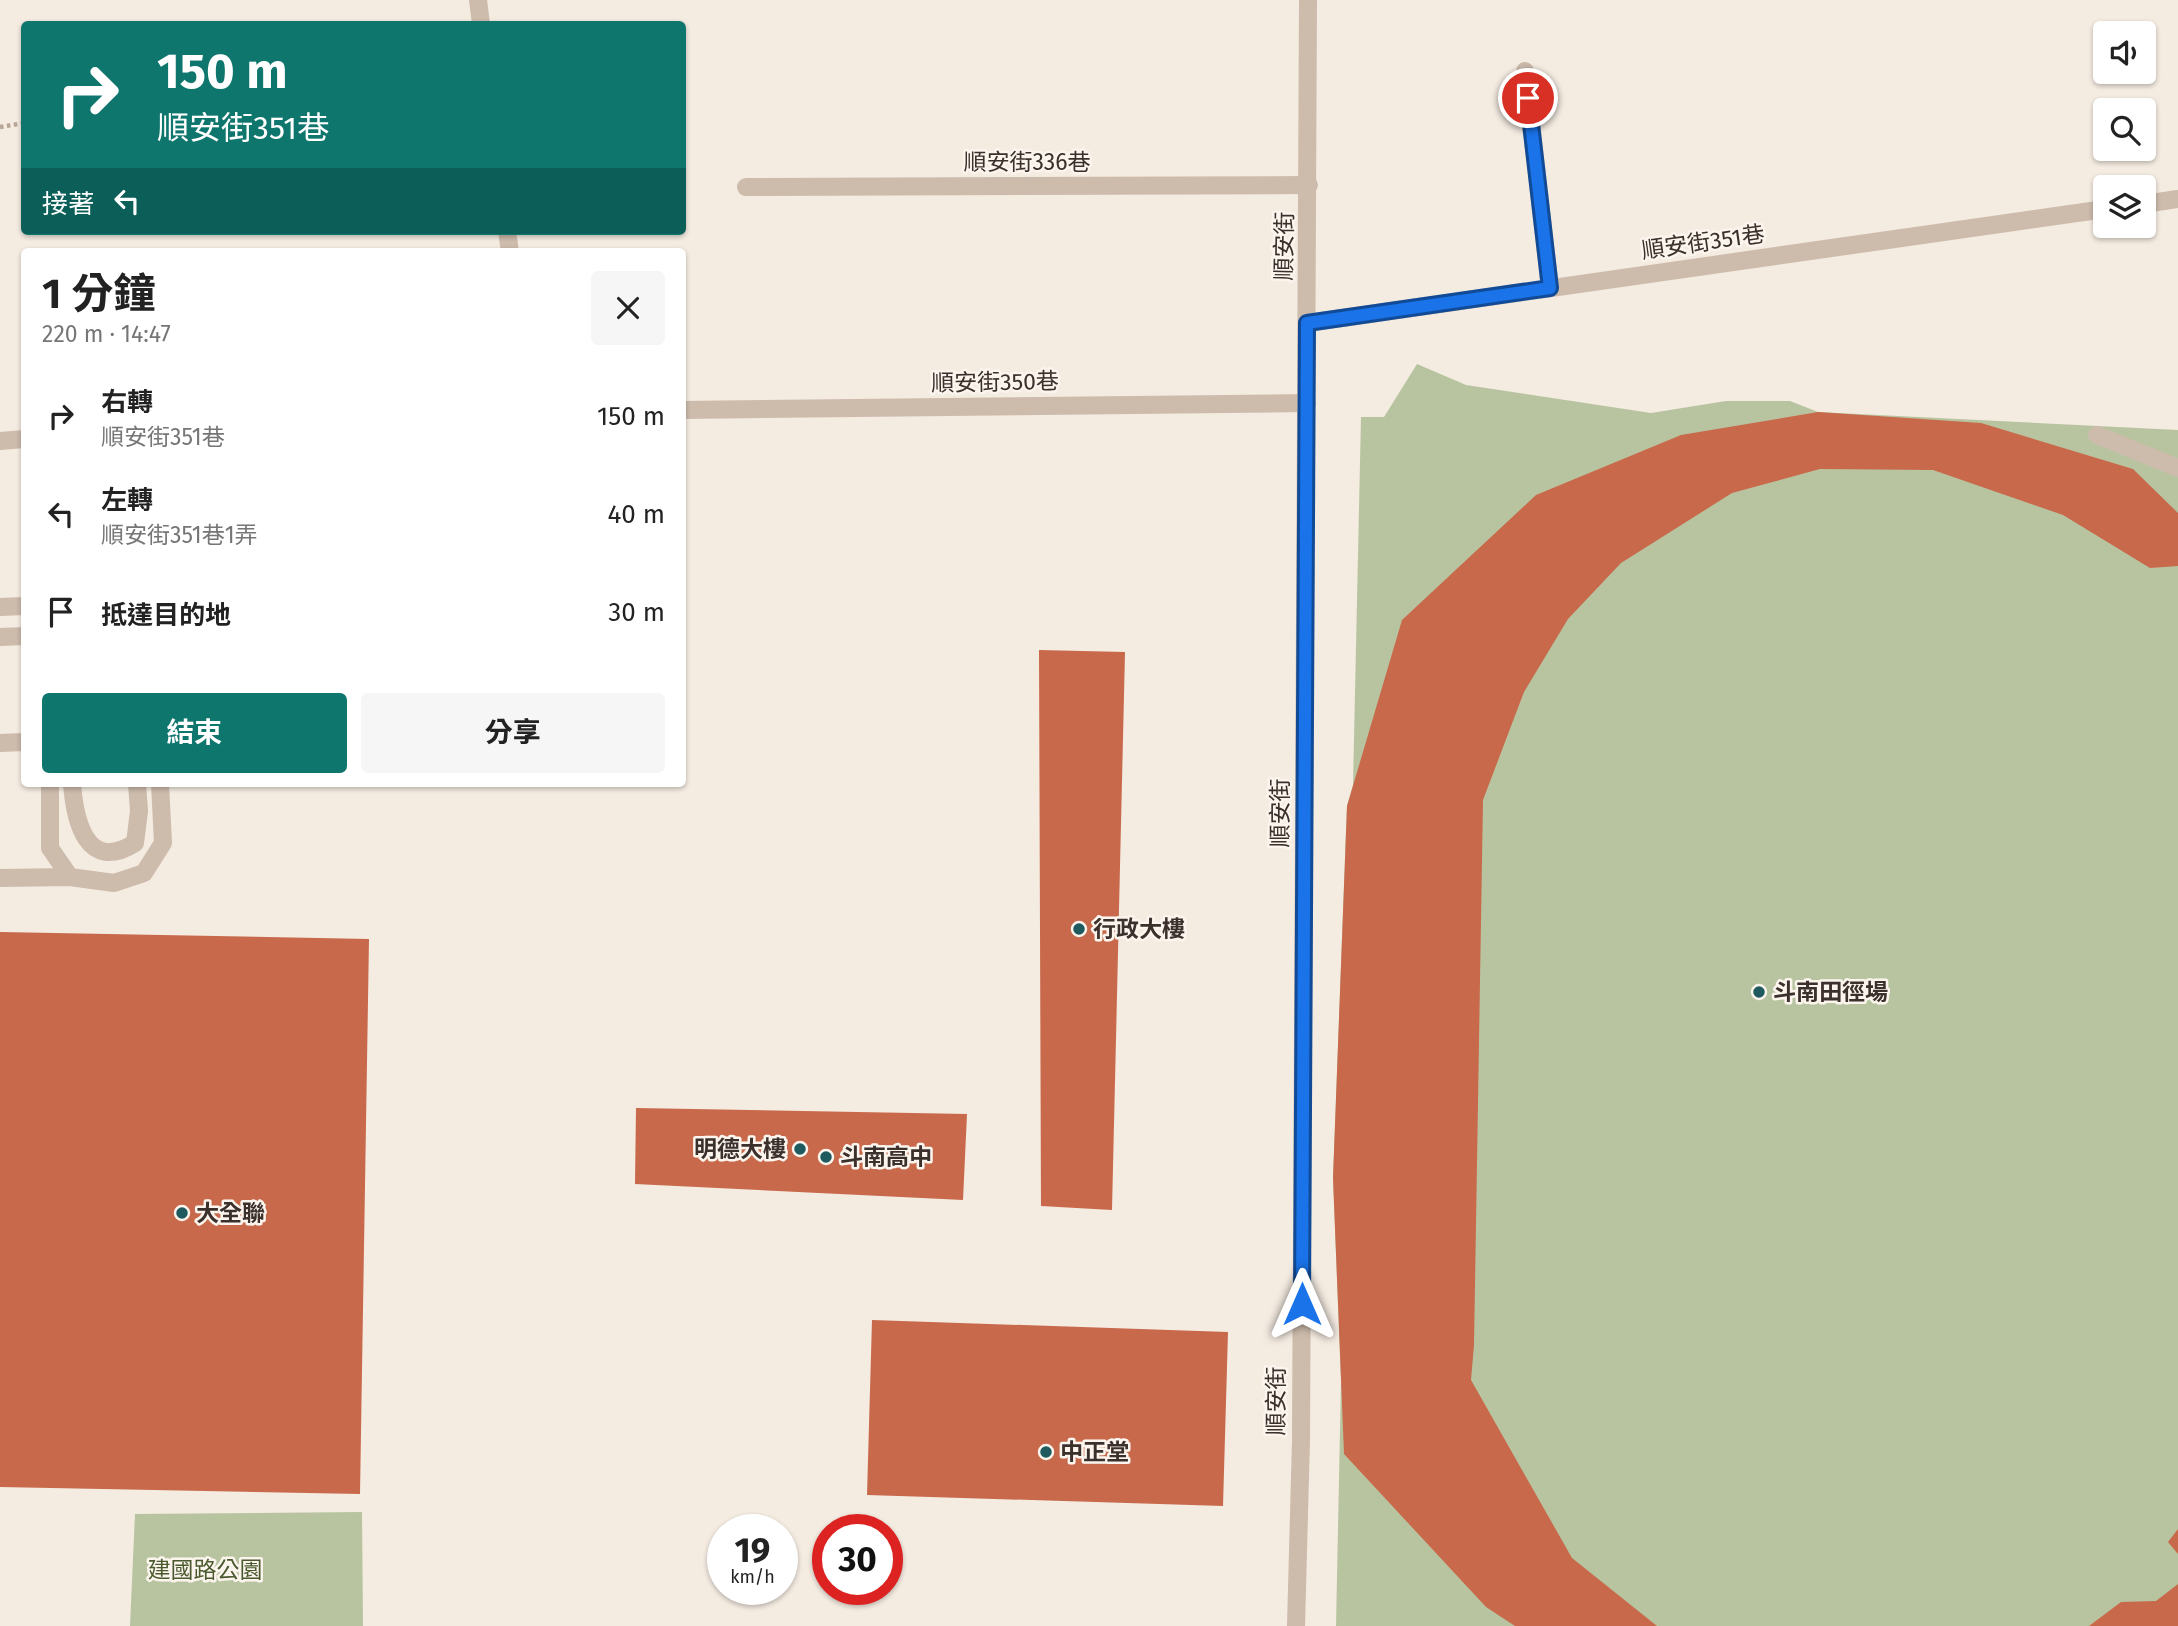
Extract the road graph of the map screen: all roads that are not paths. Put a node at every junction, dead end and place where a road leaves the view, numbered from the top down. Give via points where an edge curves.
1 (478, 0) edge
2 (1308, 0) edge
3 (481, 21) edge
4 (1525, 71) dead end
5 (1309, 185) junction
6 (746, 187) dead end
7 (2178, 199) edge
8 (2156, 202) edge
9 (2093, 211) edge
10 (1550, 288) junction
11 (1307, 323) junction
12 (1307, 403) junction
13 (686, 410) edge
14 (2097, 435) dead end
15 (21, 439) edge
16 (0, 441) edge
17 (2178, 468) edge
18 (21, 606) edge
19 (0, 607) edge
20 (21, 636) edge
21 (0, 637) edge
22 (21, 742) edge
23 (0, 743) edge
24 (50, 787) edge
25 (72, 787) edge
26 (137, 787) edge
27 (160, 787) edge
28 (70, 877) junction
29 (0, 878) edge
30 (1296, 1626) edge

1 - 3 street
2 - 5 street, 順安街
4 - 10 street
5 - 6 street, 順安街336巷
5 - 11 street, 順安街
7 - 8 street
9 - 10 street, 順安街351巷
10 - 11 street, 順安街351巷
11 - 12 street, 順安街
12 - 13 street, 順安街350巷
12 - 30 street, 順安街
14 - 17 street
15 - 16 street
18 - 19 street
20 - 21 street
22 - 23 street
24 - 28 street via 50,848
25 - 26 street via 74,815 92,846 106,853 135,843
27 - 28 street via 163,843 144,873 114,883
28 - 29 street

